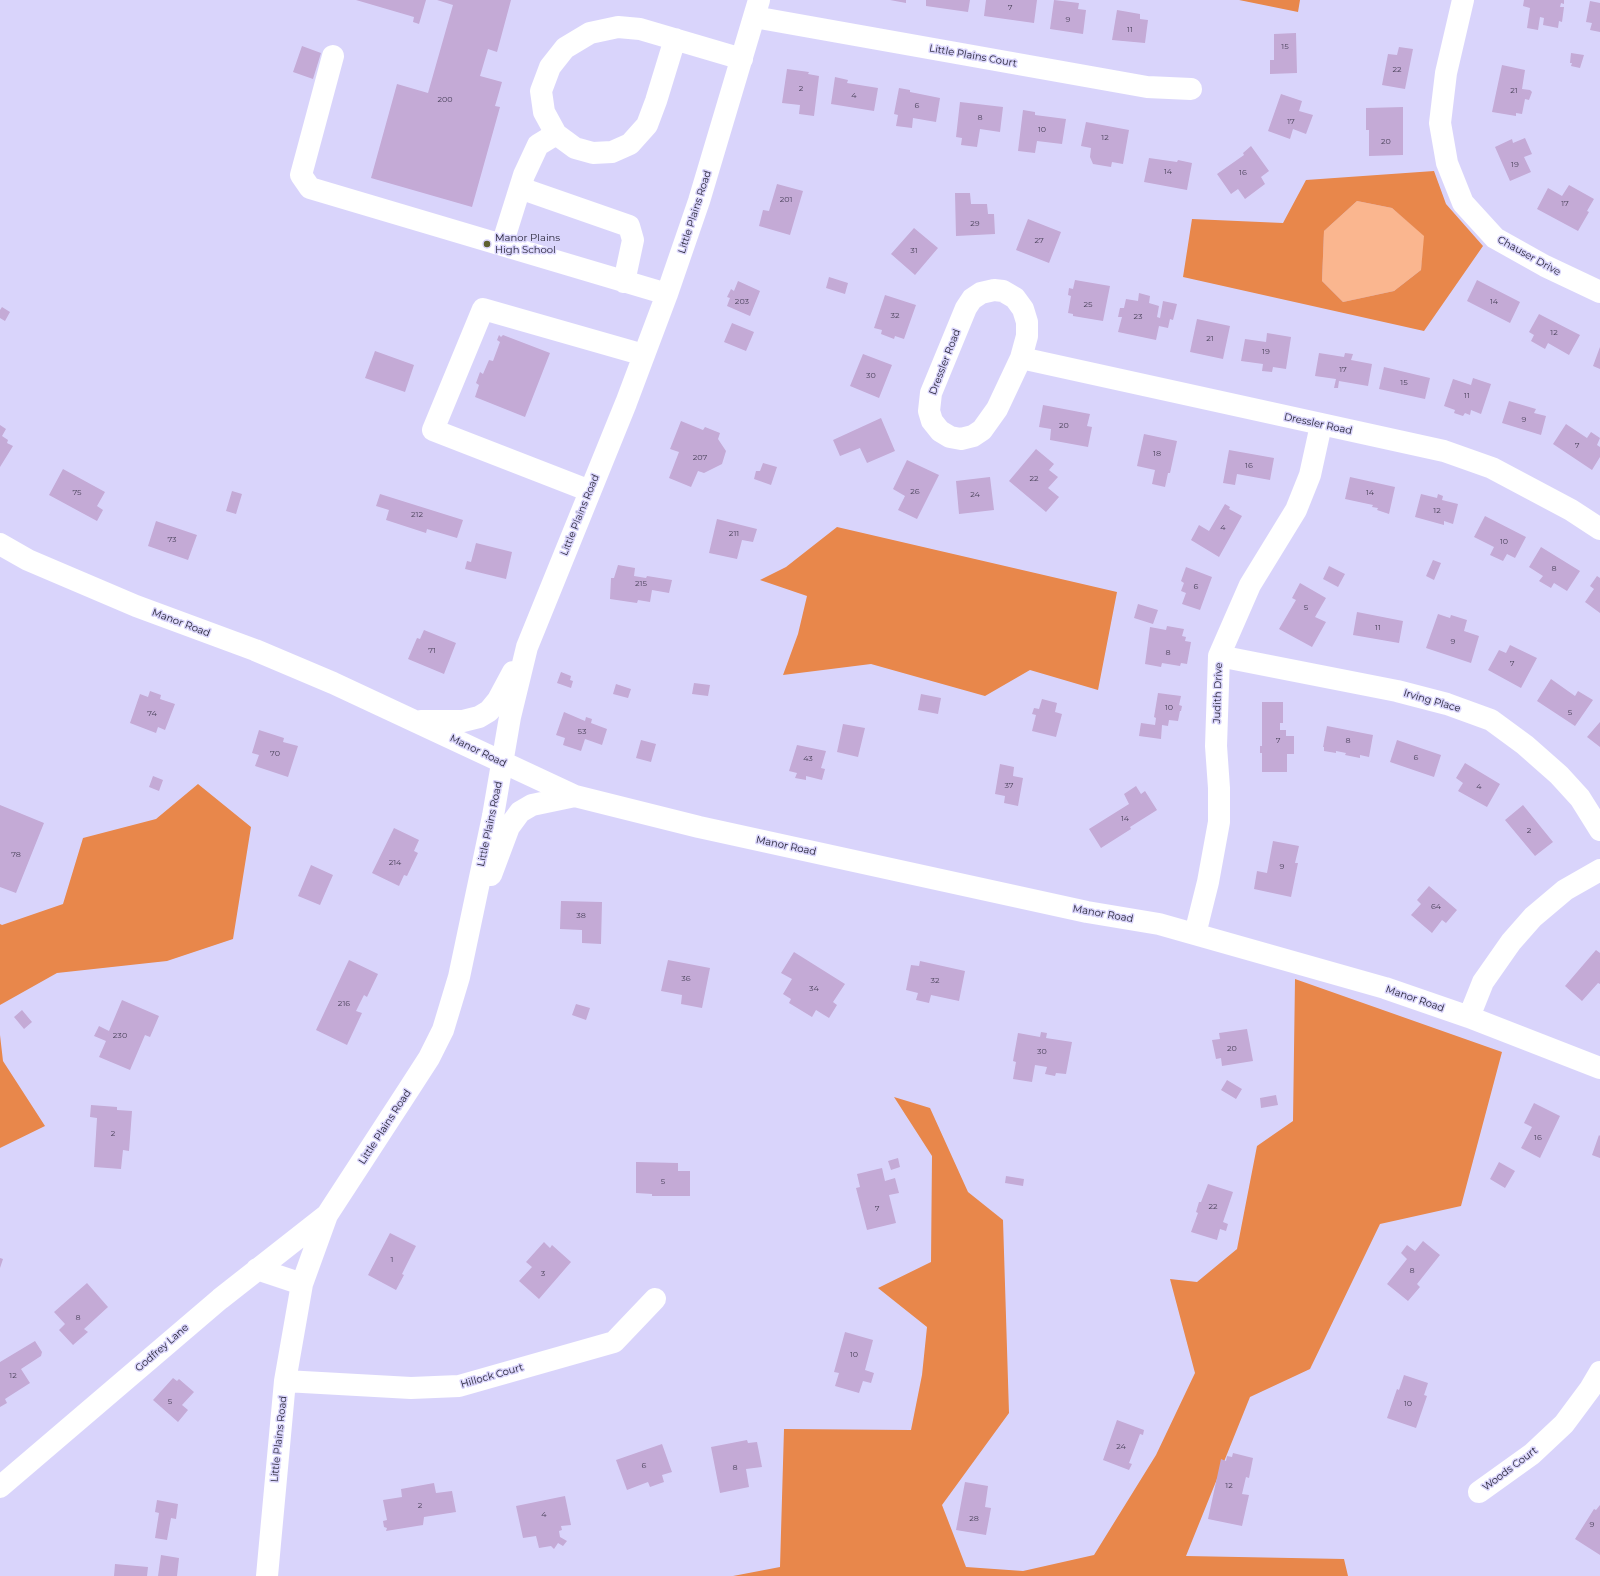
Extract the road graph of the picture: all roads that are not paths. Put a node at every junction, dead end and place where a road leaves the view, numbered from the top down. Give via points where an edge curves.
1 (1463, 0) edge
2 (757, 9) edge
3 (675, 39) junction
4 (334, 56) dead end
5 (742, 59) junction
6 (1191, 89) dead end
7 (556, 134) junction
8 (520, 188) junction
9 (502, 245) junction
10 (624, 282) junction
11 (1600, 292) edge
12 (667, 294) junction
13 (644, 355) junction
14 (1021, 358) junction
15 (1320, 425) junction
16 (590, 491) junction
17 (1600, 529) edge
18 (0, 544) edge
19 (527, 646) junction
20 (1219, 656) junction
21 (414, 721) junction
22 (503, 763) junction
23 (575, 796) junction
24 (1600, 830) edge
25 (1600, 870) edge
26 (469, 924) junction
27 (1195, 934) junction
28 (1469, 1017) junction
29 (1600, 1068) edge
30 (327, 1215) junction
31 (257, 1269) junction
32 (302, 1284) junction
33 (654, 1299) dead end
34 (1600, 1372) edge
35 (285, 1381) junction
36 (0, 1487) edge
37 (1480, 1492) dead end
38 (266, 1576) edge

1 - 11 street, Chauser Drive via 1446,73 1440,123 1447,163 1463,203 1495,238 1544,266
2 - 5 street, Little Plains Road
2 - 6 street, Little Plains Court via 1146,87
3 - 5 street
3 - 7 street via 647,126 630,144 612,152 594,153 575,148
3 - 7 street via 640,29 618,27 590,33 565,48 550,67 541,91 544,112
4 - 9 street via 301,175 310,188
5 - 12 street, Little Plains Road via 700,201
7 - 8 street via 538,145
8 - 9 street
8 - 10 street via 629,226 633,240
9 - 10 street
10 - 12 street
12 - 13 street, Little Plains Road
13 - 16 street, Little Plains Road
13 - 16 street via 483,309 434,430
14 - 14 street, Dressler Road via 997,409 982,430 961,439 950,437 940,431 932,421 929,411 931,393 972,299 981,293 994,290 1004,291 1015,298 1023,309 1027,322 1027,336
14 - 15 street, Dressler Road
15 - 17 street, Dressler Road via 1444,451 1492,468 1571,510
15 - 20 street, Judith Drive via 1310,475 1296,510 1250,585
16 - 19 street, Little Plains Road
18 - 21 street, Manor Road via 28,560 136,606 255,650
19 - 21 street via 498,700 489,711 479,717 463,721
19 - 22 street, Little Plains Road via 510,717
20 - 24 street, Irving Place via 1397,691 1447,704 1491,720 1559,775 1580,798
20 - 27 street, Judith Drive via 1216,746 1219,822
21 - 22 street, Manor Road
22 - 23 street, Manor Road
22 - 26 street, Little Plains Road
23 - 26 street via 532,805 520,812 509,828
23 - 27 street, Manor Road via 706,828 1087,912 1160,924
25 - 28 street via 1565,890 1533,917 1483,982
26 - 30 street, Little Plains Road via 443,1030 429,1058
27 - 28 street, Manor Road via 1385,988
28 - 29 street, Manor Road
30 - 31 street, Godfrey Lane
30 - 32 street, Little Plains Road
31 - 32 street
31 - 36 street, Godfrey Lane
32 - 35 street, Little Plains Road
33 - 35 street, Hillock Court via 614,1342 459,1386 411,1388
34 - 37 street, Woods Court via 1564,1424 1532,1454
35 - 38 street, Little Plains Road

